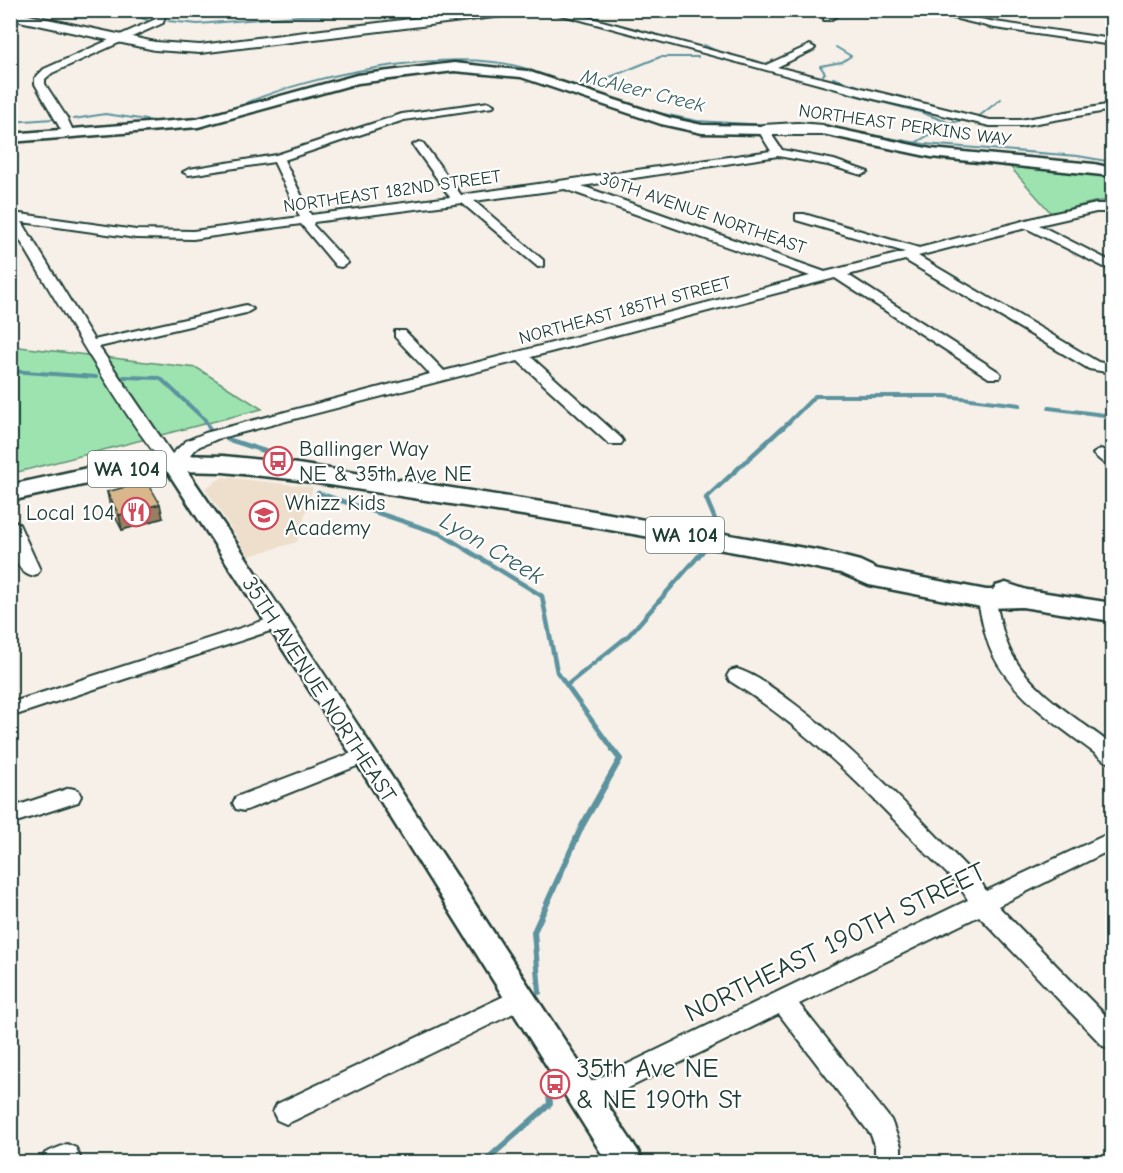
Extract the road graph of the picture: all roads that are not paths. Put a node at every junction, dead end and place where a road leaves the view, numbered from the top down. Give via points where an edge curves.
1 (153, 10) edge
2 (519, 10) edge
3 (548, 10) edge
4 (842, 10) edge
5 (924, 10) edge
6 (10, 15) edge
7 (827, 18) dead end
8 (123, 38) junction
9 (1113, 42) edge
10 (810, 48) dead end
11 (767, 68) junction
12 (489, 105) dead end
13 (1113, 107) edge
14 (1097, 110) junction
15 (1113, 119) edge
16 (64, 124) junction
17 (763, 130) junction
18 (824, 130) joint
19 (10, 138) edge
20 (420, 145) dead end
21 (778, 153) junction
22 (278, 158) junction
23 (189, 172) dead end
24 (862, 172) dead end
25 (1113, 172) edge
26 (568, 185) junction
27 (462, 199) junction
28 (1113, 208) edge
29 (12, 217) edge
30 (800, 217) dead end
31 (308, 222) junction
32 (1028, 224) junction
33 (915, 254) junction
34 (341, 263) dead end
35 (538, 263) dead end
36 (1113, 267) edge
37 (832, 275) junction
38 (246, 309) dead end
39 (400, 334) dead end
40 (90, 345) junction
41 (521, 356) junction
42 (1107, 369) edge
43 (994, 375) dead end
44 (441, 377) junction
45 (150, 437) junction
46 (201, 439) junction
47 (615, 441) dead end
48 (172, 463) junction
49 (10, 493) edge
50 (10, 524) edge
51 (850, 567) junction
52 (31, 570) dead end
53 (1022, 598) junction
54 (986, 600) junction
55 (1113, 612) edge
56 (278, 622) junction
57 (737, 676) dead end
58 (10, 710) edge
59 (365, 755) junction
60 (1113, 756) edge
61 (70, 796) dead end
62 (244, 803) dead end
63 (10, 816) edge
64 (1113, 840) edge
65 (982, 904) junction
66 (519, 999) junction
67 (782, 1000) junction
68 (1113, 1038) edge
69 (583, 1098) junction
70 (285, 1112) dead end
71 (626, 1162) edge
72 (888, 1162) edge

1 - 8 street via 162,17 160,21
2 - 8 main road via 224,47 180,49
3 - 11 street
4 - 7 street
5 - 9 street
6 - 8 main road
8 - 16 street via 40,78
10 - 11 street
11 - 14 street via 990,123
12 - 22 street via 402,117
13 - 14 street
14 - 15 street
16 - 17 street via 198,123 357,79 454,68 524,74 627,111 693,127
16 - 19 street
17 - 18 main road, NORTHEAST PERKINS WAY
17 - 21 street
18 - 25 street, NORTHEAST PERKINS WAY via 894,147 965,157 1071,164
20 - 27 street
21 - 24 street, NORTHEAST 182ND STREET
21 - 26 street, NORTHEAST 182ND STREET
22 - 23 street
22 - 31 street
26 - 27 street, NORTHEAST 182ND STREET
26 - 37 street, 30TH AVENUE NORTHEAST
27 - 31 street, NORTHEAST 182ND STREET
27 - 35 street
28 - 32 street, NORTHEAST 185TH STREET via 1096,208
29 - 31 street, NORTHEAST 182ND STREET via 157,236
29 - 40 street, 35TH AVENUE NORTHEAST
30 - 33 street
31 - 34 street via 307,226
32 - 33 street, NORTHEAST 185TH STREET
32 - 36 street
33 - 37 street, NORTHEAST 185TH STREET
33 - 42 street
37 - 41 street, NORTHEAST 185TH STREET
37 - 43 street, 30TH AVENUE NORTHEAST
38 - 40 street
39 - 44 street
40 - 45 street, 35TH AVENUE NORTHEAST
41 - 44 street, NORTHEAST 185TH STREET
41 - 47 street
44 - 46 street, NORTHEAST 185TH STREET
45 - 46 street via 173,444
45 - 48 street, 35TH AVENUE NORTHEAST
46 - 48 street, NORTHEAST 185TH STREET
48 - 49 main road, WA 104 via 57,481
48 - 51 main road, WA 104 via 291,471 549,511
48 - 56 street, 35TH AVENUE NORTHEAST
50 - 52 street
51 - 53 main road, WA 104 via 867,564 999,589
51 - 54 main road, WA 104 via 869,576
53 - 54 main road, WA 104
53 - 55 main road, WA 104
54 - 60 street via 1000,648 1016,674
56 - 58 street
56 - 59 street, 35TH AVENUE NORTHEAST
57 - 65 street via 788,707 849,762 973,888
59 - 62 street
59 - 66 street, 35TH AVENUE NORTHEAST
61 - 63 street
64 - 65 street, NORTHEAST 190TH STREET
65 - 67 street, NORTHEAST 190TH STREET
65 - 68 street
66 - 69 street, 35TH AVENUE NORTHEAST
66 - 70 street
67 - 69 street, NORTHEAST 190TH STREET
67 - 72 street via 882,1129
69 - 71 street, 35TH AVENUE NORTHEAST

